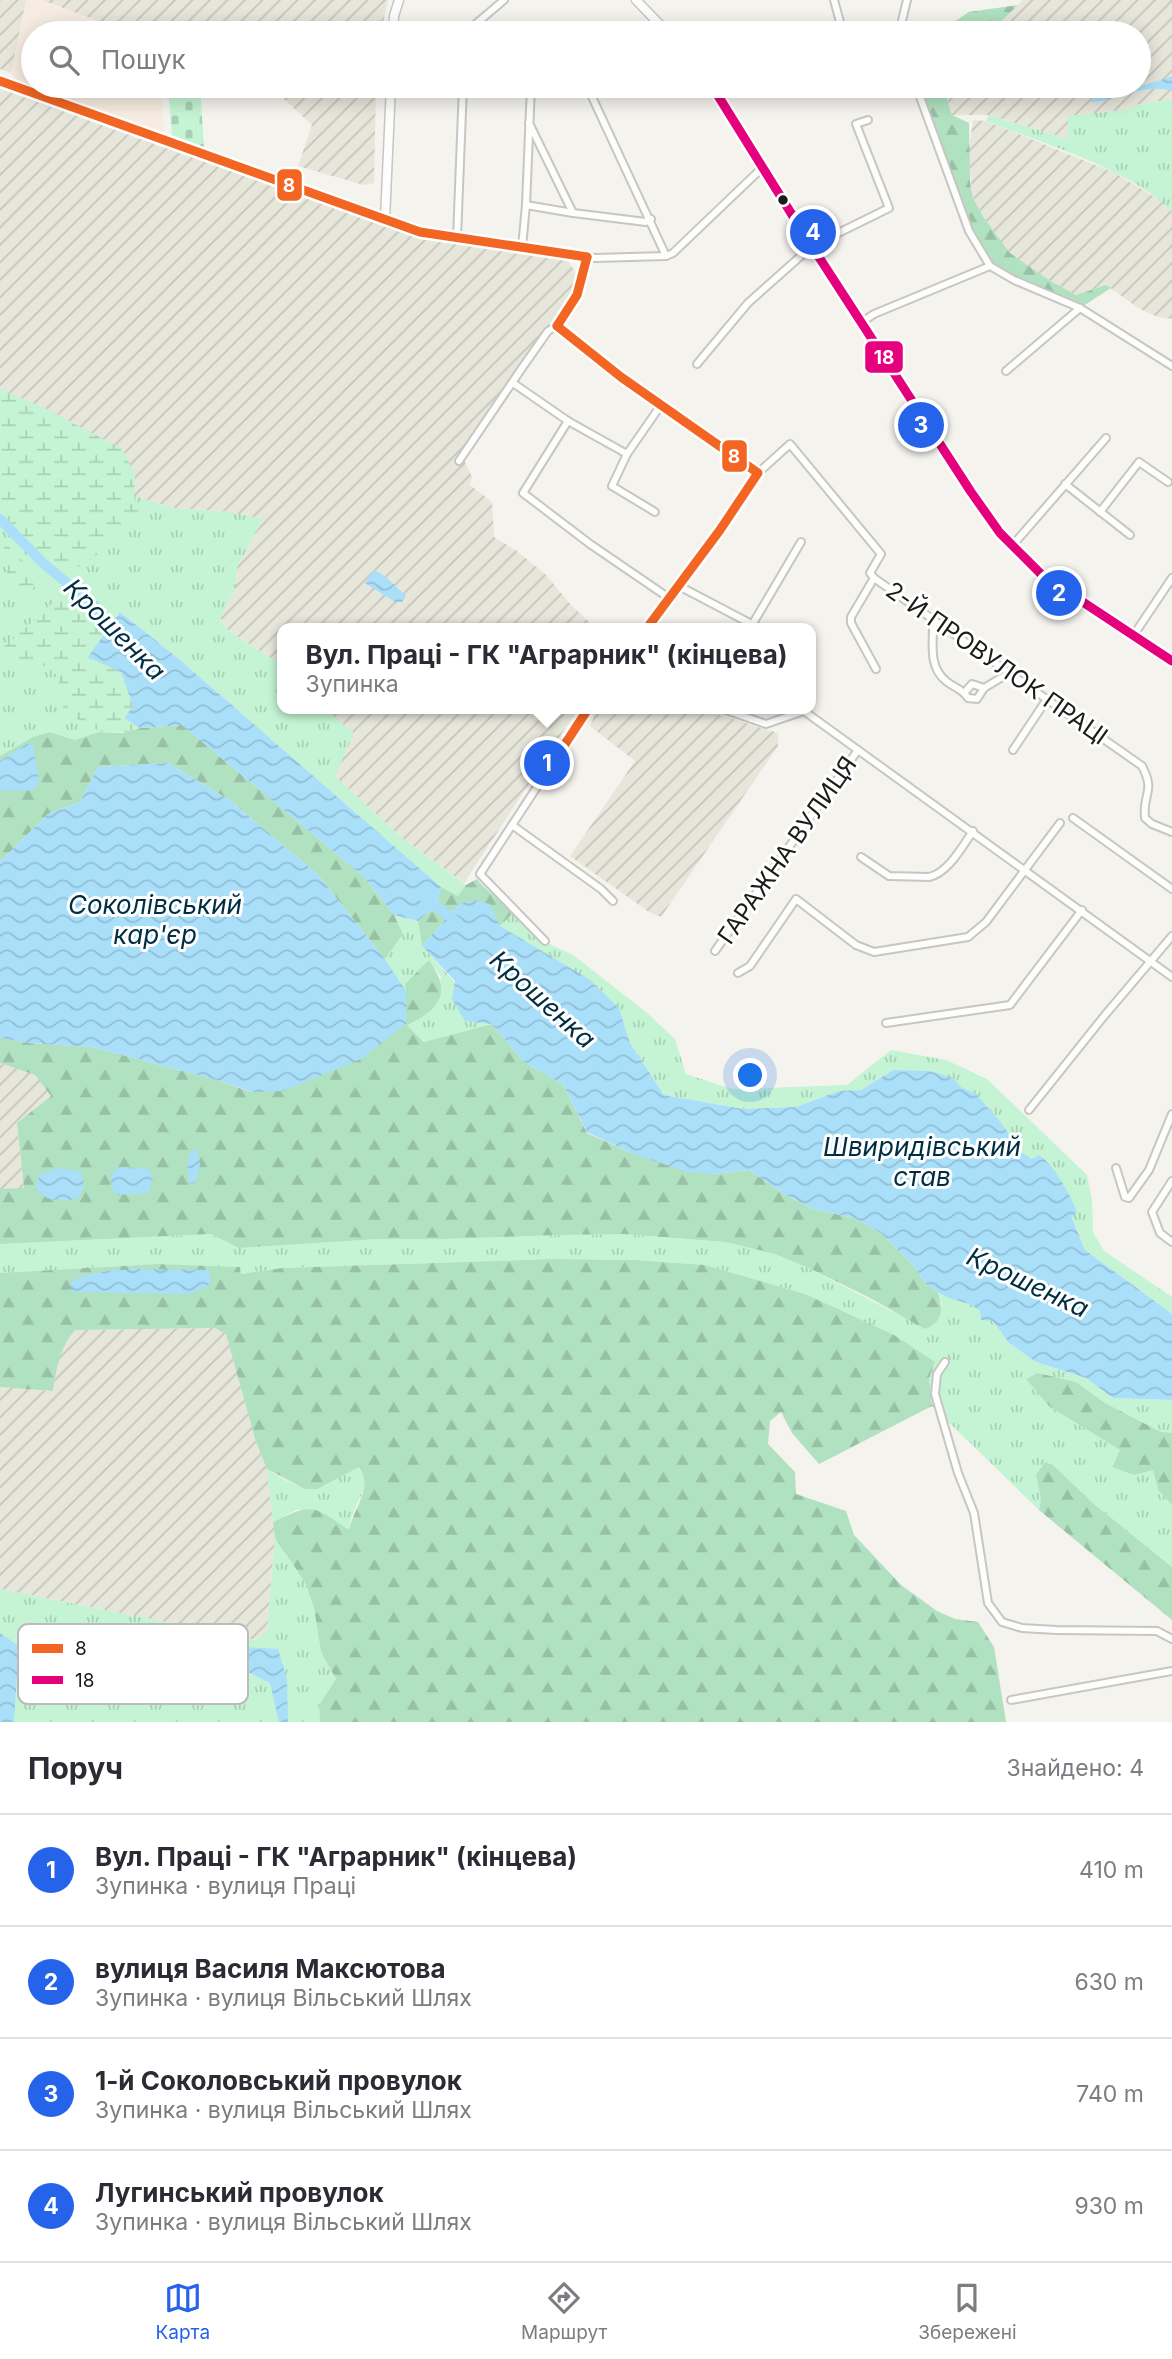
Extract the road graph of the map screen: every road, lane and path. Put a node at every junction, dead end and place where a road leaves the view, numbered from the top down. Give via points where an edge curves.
1 (398, 0) edge
2 (504, 0) edge
3 (636, 0) edge
4 (834, 0) edge
5 (907, 0) edge
6 (394, 21) edge
7 (479, 21) edge
8 (656, 21) edge
9 (840, 21) edge
10 (902, 21) edge
11 (0, 81) edge
12 (21, 89) edge
13 (48, 98) edge
14 (391, 98) edge
15 (463, 98) edge
16 (530, 98) edge
17 (593, 98) edge
18 (720, 98) edge
19 (920, 98) edge
20 (868, 120) dead end
21 (529, 123) junction
22 (763, 167) junction
23 (526, 205) junction
24 (573, 213) junction
25 (386, 219) junction
26 (651, 219) junction
27 (457, 238) junction
28 (812, 246) junction
29 (522, 247) junction
30 (666, 256) junction
31 (587, 257) junction
32 (990, 266) junction
33 (1080, 308) junction
34 (862, 322) junction
35 (557, 326) junction
36 (697, 364) dead end
37 (1172, 366) edge
38 (1006, 371) dead end
39 (513, 383) junction
40 (661, 405) junction
41 (568, 421) junction
42 (1106, 438) dead end
43 (628, 454) junction
44 (459, 461) dead end
45 (758, 473) junction
46 (1168, 482) dead end
47 (1065, 484) junction
48 (655, 512) dead end
49 (1100, 512) junction
50 (1130, 536) dead end
51 (801, 542) dead end
52 (1012, 546) junction
53 (874, 578) junction
54 (1172, 578) edge
55 (678, 586) junction
56 (668, 598) junction
57 (933, 619) junction
58 (650, 623) edge
59 (747, 623) edge
60 (757, 623) edge
61 (1133, 636) junction
62 (1172, 661) edge
63 (876, 669) dead end
64 (1011, 672) junction
65 (984, 688) junction
66 (965, 692) junction
67 (1047, 699) junction
68 (585, 714) edge
69 (737, 714) edge
70 (795, 714) edge
71 (808, 714) edge
72 (858, 750) junction
73 (1013, 750) dead end
74 (1073, 818) dead end
75 (1060, 823) dead end
76 (512, 825) junction
77 (973, 831) junction
78 (1172, 832) edge
79 (861, 857) dead end
80 (1026, 870) junction
81 (1172, 889) edge
82 (613, 901) dead end
83 (1082, 910) junction
84 (1172, 936) edge
85 (545, 941) dead end
86 (715, 951) dead end
87 (1150, 961) junction
88 (738, 973) dead end
89 (1172, 977) edge
90 (886, 1023) dead end
91 (1029, 1110) dead end
92 (1172, 1114) edge
93 (1116, 1168) dead end
94 (1172, 1181) edge
95 (1172, 1242) edge
96 (945, 1362) dead end
97 (1172, 1639) edge
98 (1172, 1671) edge
99 (1011, 1700) dead end

1 - 6 street
2 - 7 street
3 - 8 street
4 - 9 street
5 - 10 street
11 - 12 street
13 - 25 street
14 - 25 street
15 - 27 street
16 - 21 street
17 - 26 street
18 - 22 street
19 - 32 street via 969,230
20 - 28 street via 856,124 889,208
21 - 23 street
21 - 24 street
22 - 28 street
22 - 30 street
23 - 24 street
23 - 29 street
24 - 26 street
25 - 27 street via 420,232
26 - 30 street
27 - 29 street
28 - 34 street
28 - 36 street via 748,303
29 - 31 street
30 - 31 street
31 - 35 street via 577,295
32 - 33 street
32 - 34 street
33 - 37 street
33 - 38 street
34 - 52 street via 988,517
35 - 39 street via 548,331
35 - 40 street
39 - 41 street
39 - 44 street
40 - 43 street
40 - 45 street
41 - 43 street
41 - 56 street via 523,493
42 - 47 street
43 - 48 street via 612,486
45 - 53 street, 2-Й ПРОВУЛОК ПРАЦІ via 790,444 881,554 870,573
45 - 55 street
46 - 49 street via 1139,462
47 - 49 street
47 - 52 street
49 - 50 street
51 - 60 street
52 - 61 street via 1042,575
53 - 57 street, 2-Й ПРОВУЛОК ПРАЦІ
53 - 63 street via 851,623
54 - 61 street
55 - 56 street
55 - 59 street
56 - 58 street
57 - 64 street, 2-Й ПРОВУЛОК ПРАЦІ
57 - 66 street via 934,667 945,681
61 - 62 street
64 - 65 street
64 - 67 street, 2-Й ПРОВУЛОК ПРАЦІ
65 - 66 street via 972,684
65 - 66 street via 977,699 968,698
67 - 73 street
67 - 78 street, 2-Й ПРОВУЛОК ПРАЦІ via 1142,766 1150,781 1145,818
68 - 76 street
69 - 70 street via 766,724
71 - 72 street
72 - 77 street
72 - 86 street, ГАРАЖНА ВУЛИЦЯ
74 - 81 street
75 - 80 street
76 - 82 street
76 - 85 street via 480,874
77 - 79 street via 935,876 889,876
77 - 80 street
80 - 83 street
80 - 88 street via 986,922 968,937 874,953 856,945 796,899 750,966
83 - 87 street
83 - 90 street via 1010,1005
84 - 87 street
87 - 89 street
87 - 91 street
92 - 93 street via 1149,1170 1129,1198 1122,1194
94 - 95 street via 1152,1212 1160,1233
96 - 97 street via 937,1374 935,1394 974,1513 988,1603 994,1613 1002,1622 1022,1628 1157,1631
98 - 99 street

